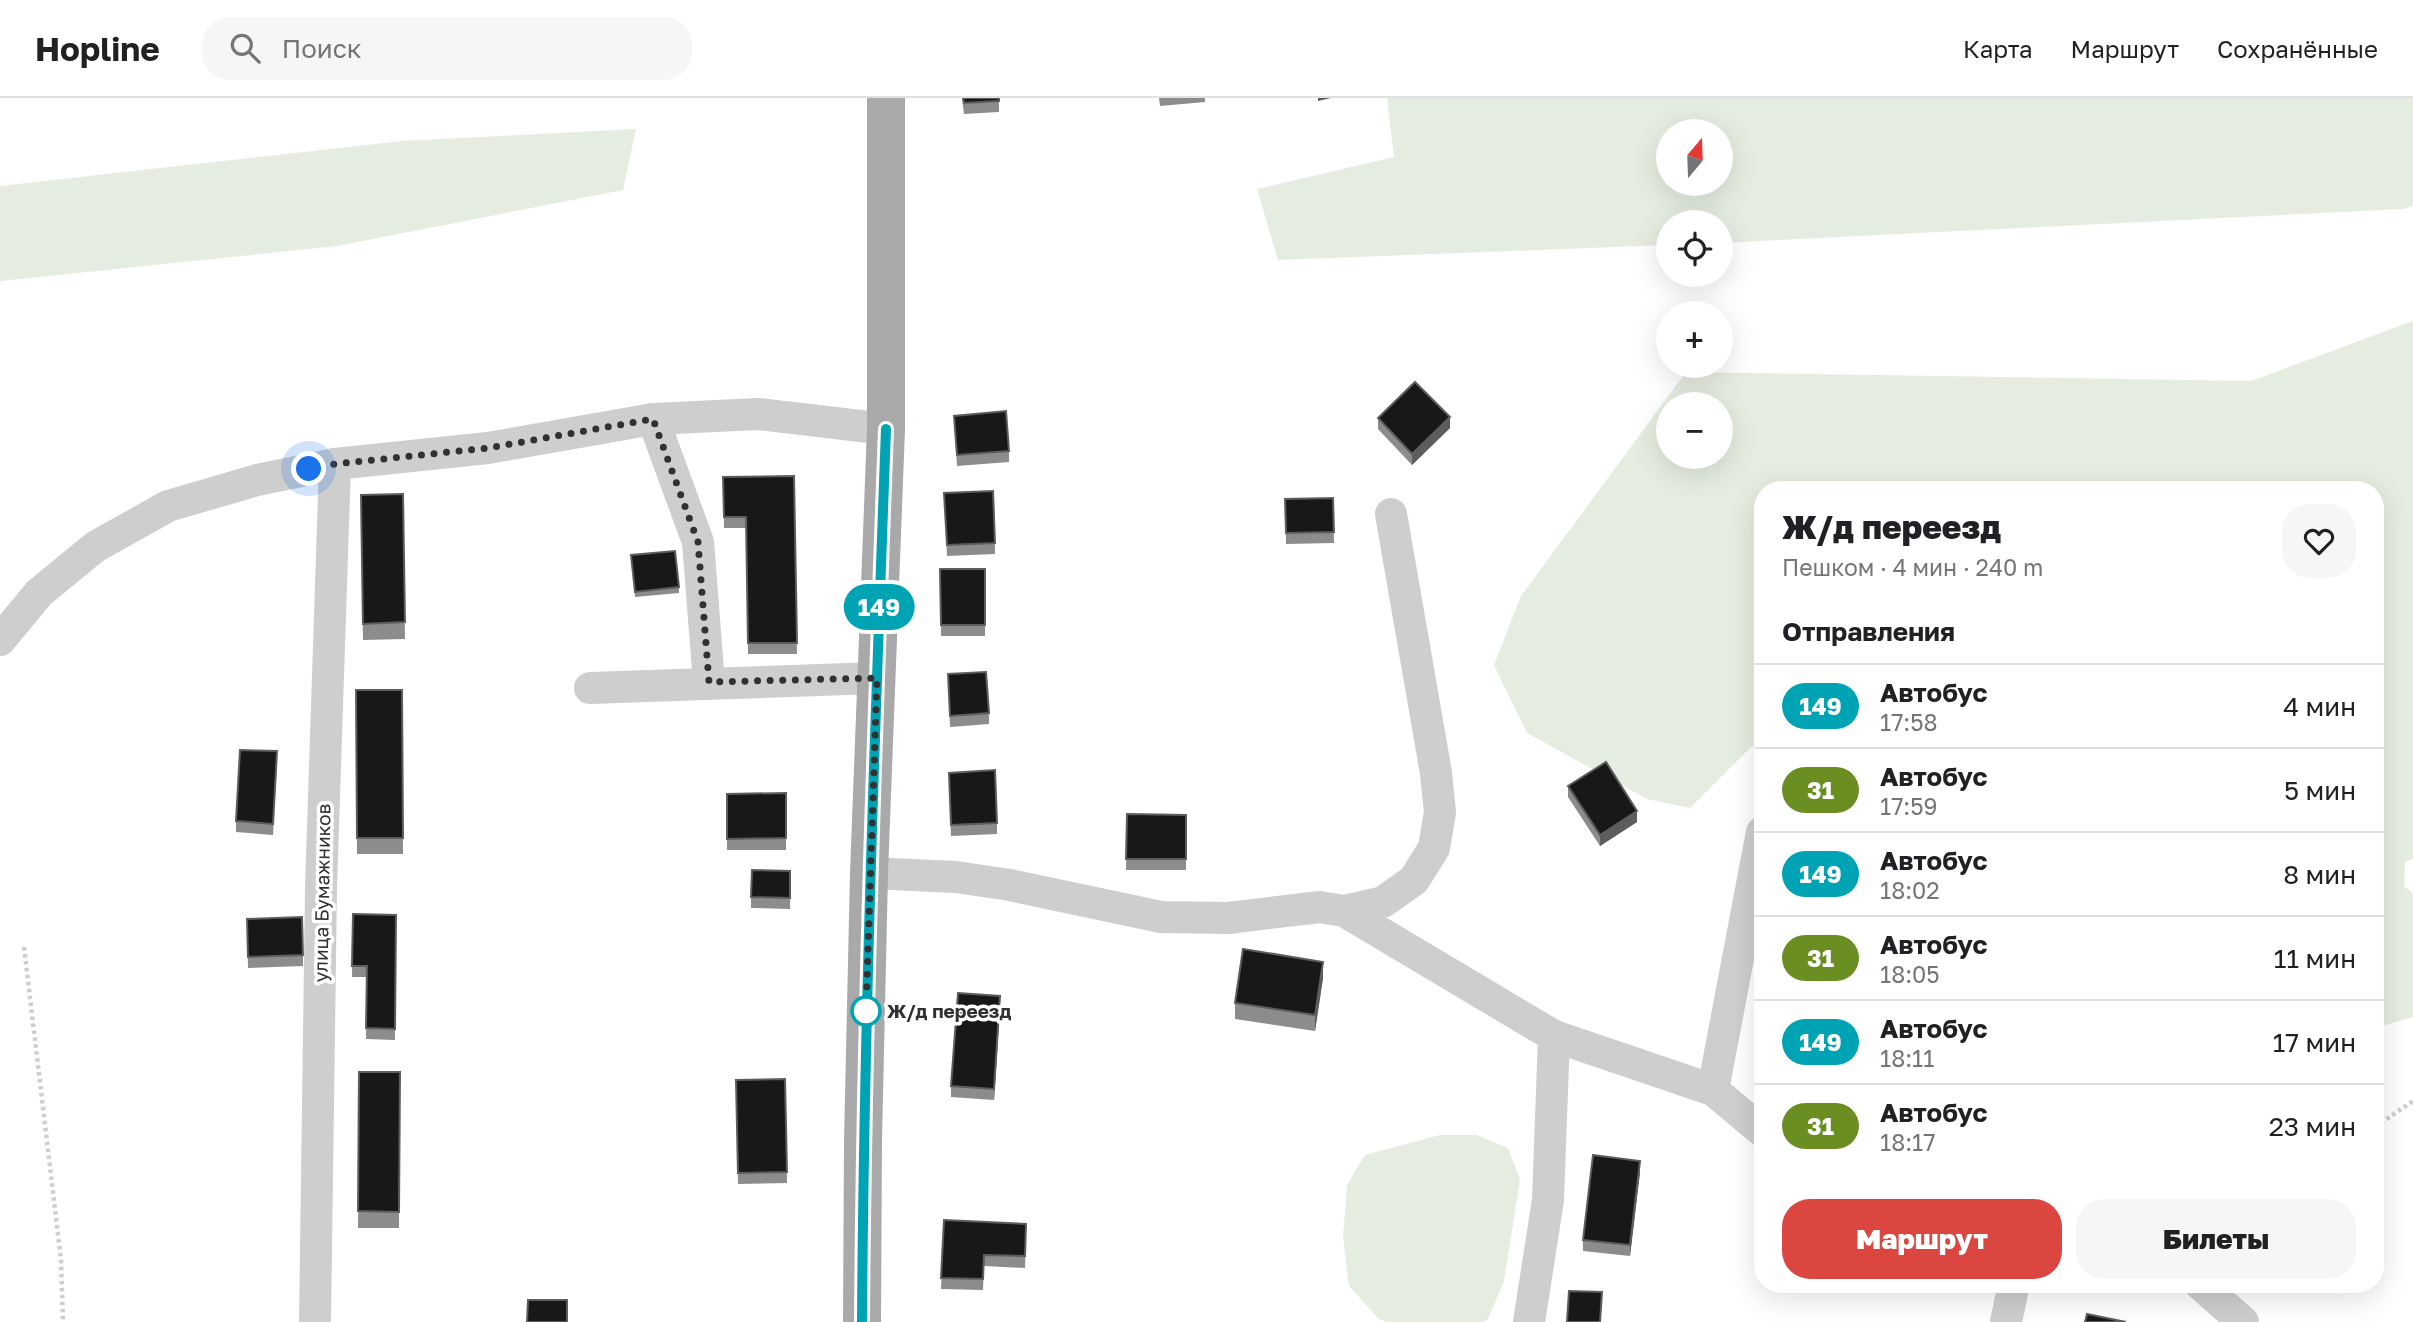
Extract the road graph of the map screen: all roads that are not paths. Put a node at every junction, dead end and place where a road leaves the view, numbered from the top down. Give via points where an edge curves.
1 (886, 98) edge
2 (653, 419) junction
3 (886, 429) junction
4 (335, 464) junction
5 (1391, 514) dead end
6 (0, 640) edge
7 (877, 678) junction
8 (709, 682) junction
9 (590, 688) dead end
10 (869, 873) junction
11 (1754, 874) edge
12 (1344, 911) junction
13 (1554, 1036) junction
14 (1713, 1090) junction
15 (1754, 1124) edge
16 (2012, 1293) edge
17 (2210, 1293) edge
18 (315, 1322) edge
19 (862, 1322) edge
20 (1530, 1322) edge
21 (2006, 1322) edge
22 (2243, 1322) edge

1 - 3 main road
2 - 3 street via 758,414
2 - 4 street via 488,448
2 - 8 street via 698,542
3 - 7 main road
4 - 6 street via 257,480 168,506 95,547 39,593
4 - 18 street, улица Бумажников via 321,902
5 - 12 street via 1440,812 1434,848 1414,880 1383,902
7 - 8 street
7 - 10 main road
8 - 9 street
10 - 12 street via 1010,885 1161,917 1228,918 1320,908
10 - 19 main road
11 - 14 street
12 - 13 street
13 - 14 street
13 - 20 street via 1548,1199
14 - 15 street
16 - 21 street
17 - 22 street

